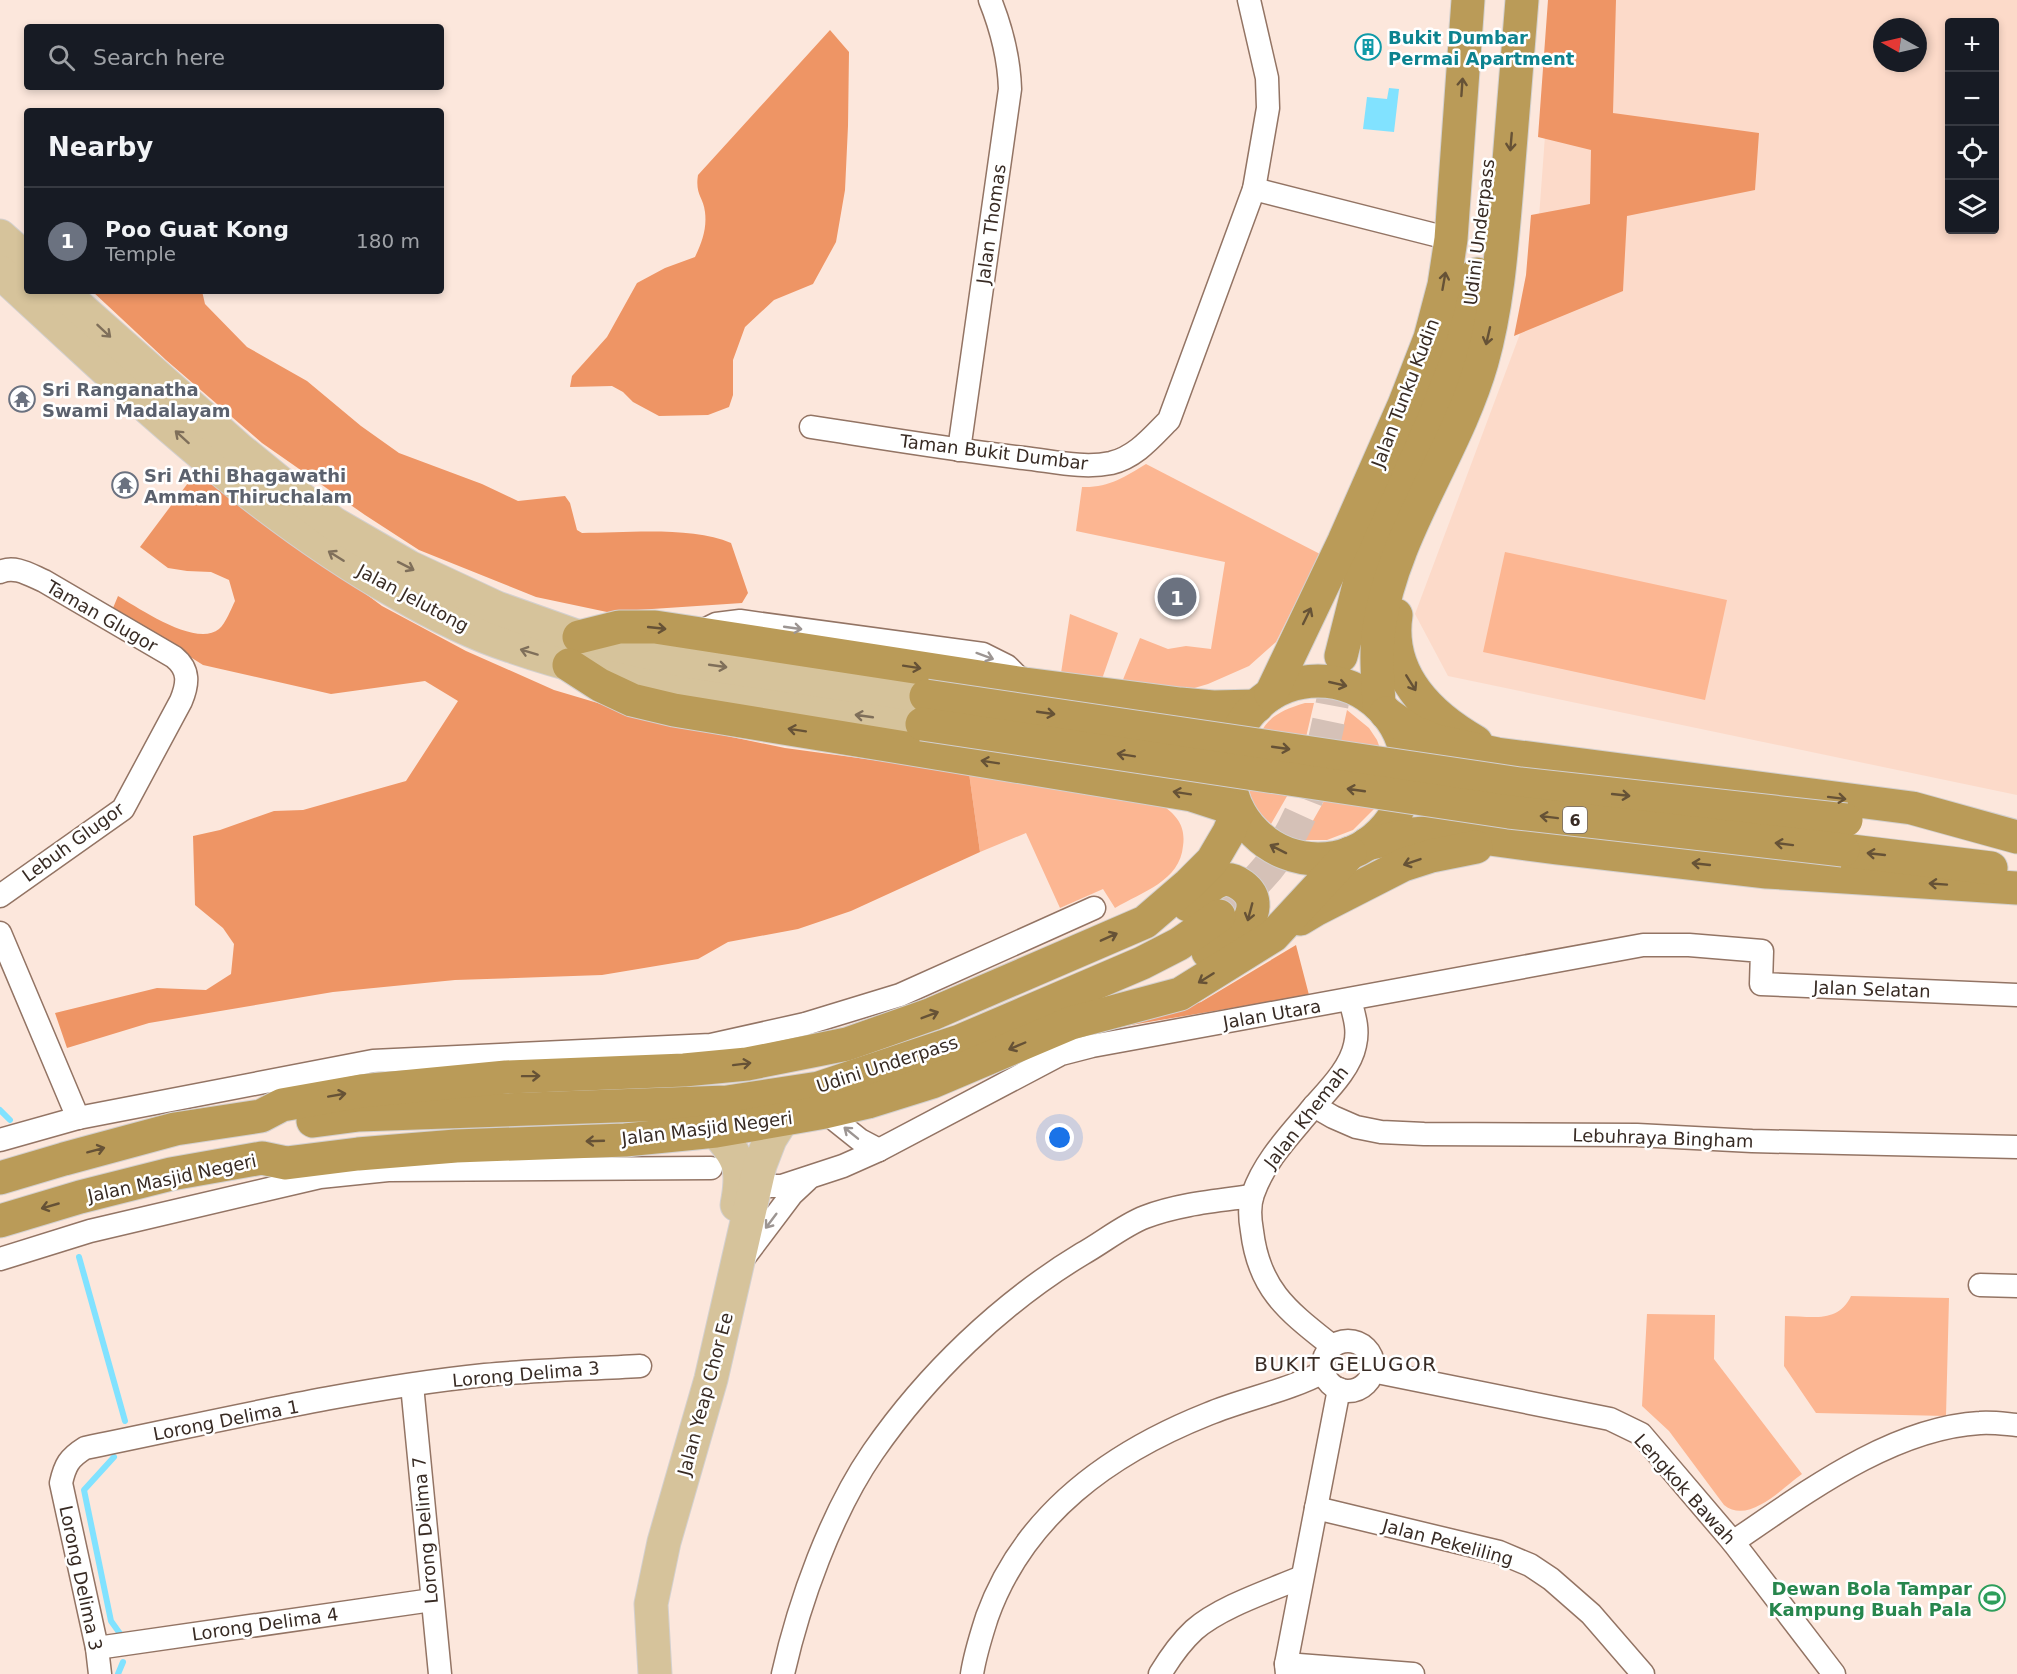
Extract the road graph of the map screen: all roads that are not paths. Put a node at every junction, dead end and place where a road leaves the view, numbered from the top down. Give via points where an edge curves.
1 (990, 0) edge
2 (1249, 0) edge
3 (1468, 0) edge
4 (1500, 0) edge
5 (1522, 0) edge
6 (1254, 189) junction
7 (0, 236) edge
8 (1451, 239) junction
9 (24, 257) edge
10 (0, 272) edge
11 (24, 294) edge
12 (24, 294) edge
13 (64, 294) edge
14 (812, 427) dead end
15 (959, 450) junction
16 (1412, 525) junction
17 (0, 572) edge
18 (574, 651) junction
19 (1341, 656) tunnel mouth
20 (187, 685) joint
21 (1270, 689) junction
22 (1180, 704) junction
23 (1383, 709) junction
24 (924, 710) joint
25 (1497, 754) junction
26 (1238, 810) junction
27 (1844, 835) junction
28 (2017, 837) edge
29 (1510, 840) junction
30 (1358, 849) junction
31 (2017, 872) edge
32 (2017, 888) edge
33 (0, 896) edge
34 (1094, 908) dead end
35 (1219, 916) tunnel mouth
36 (1145, 922) junction
37 (0, 933) edge
38 (1273, 936) junction
39 (1762, 951) joint
40 (2017, 995) edge
41 (1350, 1000) junction
42 (1071, 1023) junction
43 (1314, 1106) junction
44 (825, 1112) junction
45 (420, 1114) junction
46 (261, 1116) junction
47 (78, 1118) junction
48 (782, 1120) junction
49 (716, 1131) junction
50 (0, 1140) edge
51 (2017, 1147) edge
52 (879, 1150) junction
53 (262, 1158) junction
54 (711, 1168) dead end
55 (5, 1173) edge
56 (808, 1179) junction
57 (757, 1181) junction
58 (1252, 1196) junction
59 (0, 1221) edge
60 (0, 1258) edge
61 (737, 1267) junction
62 (1980, 1286) dead end
63 (2017, 1286) edge
64 (1332, 1346) junction
65 (640, 1366) dead end
66 (1372, 1371) junction
67 (1323, 1372) junction
68 (412, 1385) junction
69 (1339, 1389) junction
70 (2017, 1425) edge
71 (61, 1483) joint
72 (1316, 1508) junction
73 (1732, 1542) junction
74 (1302, 1577) junction
75 (432, 1600) junction
76 (98, 1648) junction
77 (1286, 1669) edge
78 (100, 1674) edge
79 (440, 1674) edge
80 (638, 1674) edge
81 (655, 1674) edge
82 (783, 1674) edge
83 (972, 1674) edge
84 (1160, 1674) edge
85 (1413, 1674) edge
86 (1643, 1674) edge
87 (1834, 1674) edge

1 - 15 street, Jalan Thomas via 1006,46 1010,89
2 - 6 street, Taman Bukit Dumbar via 1267,78 1268,108
8 -> 3 highway, Jalan Tunku Kudin
4 - 19 highway, Udini Underpass via 1473,300 1434,414 1395,486 1366,557
5 -> 16 highway via 1503,236 1490,329 1473,390
6 - 8 street
6 - 15 street, Taman Bukit Dumbar via 1168,420 1135,453 1112,463 1085,465
7 - 9 main road
21 -> 8 highway, Jalan Tunku Kudin via 1344,541 1404,405 1430,338
12 -> 10 main road, Jalan Jelutong
18 -> 11 main road, Jalan Jelutong via 508,646 437,615 320,546 200,453
13 -> 18 main road, Jalan Jelutong via 240,450 333,523 409,567 497,608
14 - 15 street, Taman Bukit Dumbar
16 - 23 highway via 1388,587 1378,630
16 -> 25 highway via 1394,630 1406,678 1421,700 1449,727
17 - 20 street, Taman Glugor via 23,571 44,581 174,657 185,671
18 -> 22 highway via 619,627 655,627
18 - 24 main road, Jalan Jelutong via 685,662
26 -> 18 highway via 1192,795 632,700 600,685
20 - 33 street, Lebuh Glugor via 123,809
21 - 22 highway
21 - 22 highway via 1213,707
21 -> 23 highway via 1319,681 1351,687
21 - 26 highway via 1243,722 1234,741 1230,783
23 - 25 highway via 1412,731 1436,741
23 - 30 highway via 1403,746 1405,783 1393,818
24 - 27 highway, 6, bridge via 1311,768 1509,812
25 -> 28 highway via 1912,808
25 - 29 highway via 1472,758 1460,766 1450,780 1448,793 1459,818
30 -> 26 highway via 1319,859 1289,854 1261,839
26 - 36 highway via 1212,861
27 - 28 highway, 6
31 -> 27 highway, 6 via 1943,861
29 - 30 highway via 1438,832 1413,834
32 -> 29 highway via 1767,872
29 -> 38 highway via 1403,865
30 - 38 highway, Jalan Masjid Negeri
34 - 47 street via 900,995 805,1024 711,1045 373,1061
35 - 45 highway, Udini Underpass via 1179,944 1142,963 971,1037 819,1088 727,1102
36 -> 42 highway via 1175,916 1221,880 1242,885 1253,903 1251,918 1240,934
46 -> 36 highway via 282,1105 361,1091 506,1077 747,1064 847,1044 932,1014
37 - 47 street
38 -> 42 highway, Jalan Masjid Negeri via 1180,994
39 - 40 street, Jalan Selatan via 1761,984
39 - 41 street, Jalan Utara via 1643,945
41 - 43 street, Jalan Khemah via 1357,1024 1356,1045 1348,1064
41 - 52 street, Jalan Utara via 1061,1054
42 -> 44 highway, Jalan Masjid Negeri via 932,1082
43 - 51 street, Lebuhraya Bingham via 1356,1127 1381,1132 1637,1135
43 - 58 street, Jalan Khemah via 1264,1169
44 - 48 highway, Jalan Masjid Negeri
52 -> 44 street
45 - 46 highway, Udini Underpass via 359,1115 286,1125
45 - 53 highway, Udini Underpass via 284,1141
55 -> 46 highway via 175,1129
47 - 50 street
48 - 49 highway, Jalan Masjid Negeri
48 - 57 main road, Jalan Yeap Chor Ee via 765,1150
49 -> 53 highway, Jalan Masjid Negeri via 625,1140 456,1146 286,1163
49 - 80 main road, Jalan Yeap Chor Ee via 740,1165 741,1183 700,1360 648,1551 638,1603
52 - 56 street, Jalan Utara
53 -> 59 highway, Jalan Masjid Negeri via 171,1174
54 - 60 street via 388,1170 320,1177 90,1231
56 - 57 street, Jalan Utara via 782,1186
56 -> 61 street, Jalan Utara via 792,1194
57 - 61 main road, Jalan Yeap Chor Ee
58 - 64 street, Jalan Khemah via 1253,1240 1261,1273 1273,1294 1296,1318
58 - 82 street via 1199,1203 1144,1217 1053,1272 947,1362 905,1408 843,1504 802,1604
61 - 81 main road, Jalan Yeap Chor Ee via 651,1604
62 - 63 street
64 - 66 street via 1346,1340 1361,1344 1371,1356
64 - 67 street via 1324,1357
65 - 68 street, Lorong Delima 3 via 485,1375
66 - 69 street via 1356,1390
66 - 73 street, Lengkok Bawah via 1610,1419 1641,1434
67 - 69 street
67 - 83 street via 1178,1426 1146,1442 1080,1486 1024,1544 996,1594 975,1653
68 - 71 street, Lorong Delima 1 via 85,1448 64,1468
68 - 75 street, Lorong Delima 7
69 - 72 street
70 - 73 street via 1981,1423 1907,1440 1831,1478
71 - 76 street, Lorong Delima 3
72 - 74 street
72 - 86 street, Jalan Pekeliling via 1499,1552 1530,1565 1591,1614
73 - 87 street, Lengkok Bawah
74 - 77 street
74 - 84 street via 1214,1616 1193,1630
75 - 76 street, Lorong Delima 4
75 - 79 street, Lorong Delima 7
76 - 78 street, Lorong Delima 3
77 - 85 street

